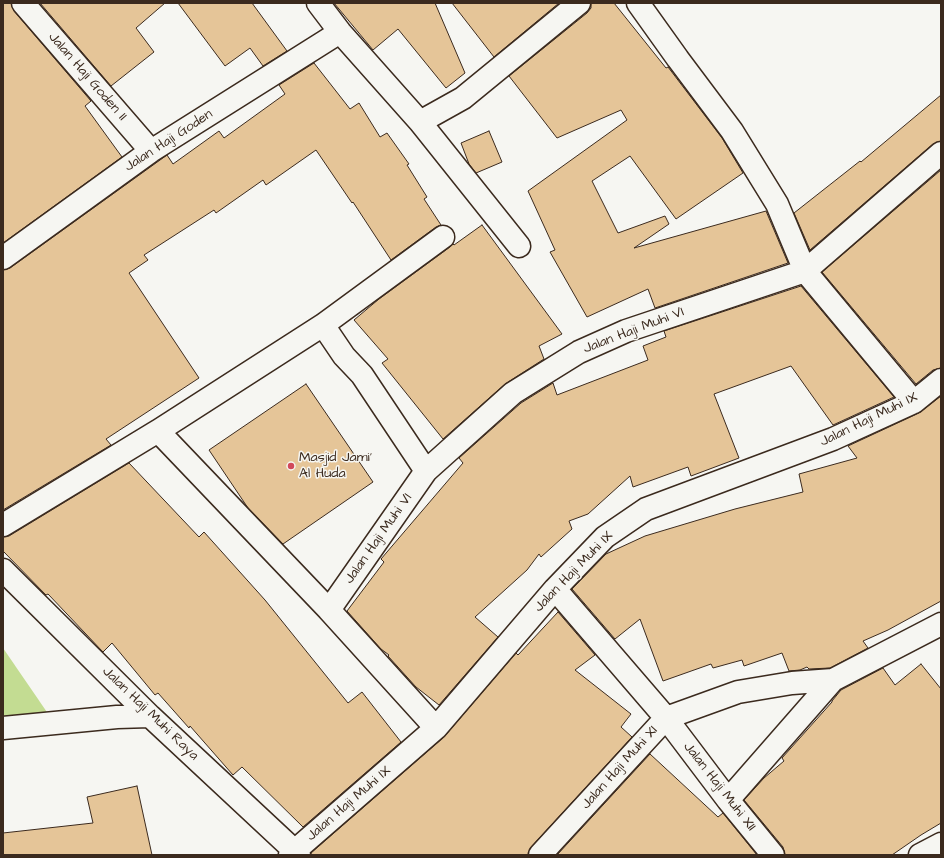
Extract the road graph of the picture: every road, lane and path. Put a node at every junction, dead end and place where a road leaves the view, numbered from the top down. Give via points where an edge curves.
1 (23, 3) edge
2 (318, 3) edge
3 (580, 3) edge
4 (638, 3) edge
5 (340, 32) junction
6 (420, 122) junction
7 (151, 150) junction
8 (941, 153) edge
9 (443, 236) dead end
10 (519, 246) dead end
11 (3, 258) edge
12 (805, 271) junction
13 (323, 325) junction
14 (941, 380) edge
15 (914, 402) junction
16 (158, 432) junction
17 (426, 471) junction
18 (3, 525) edge
19 (3, 570) edge
20 (555, 589) junction
21 (330, 610) junction
22 (941, 624) edge
23 (833, 680) junction
24 (150, 716) junction
25 (666, 718) junction
26 (3, 728) edge
27 (436, 728) junction
28 (728, 800) junction
29 (941, 844) edge
30 (295, 854) edge
31 (540, 855) edge
32 (773, 855) edge
33 (920, 855) edge

1 - 7 street, Jalan Haji Goden II
2 - 5 street
3 - 6 street via 463,98
4 - 12 street via 732,131 776,204
5 - 6 street
5 - 7 street, Jalan Haji Goden
6 - 10 street
7 - 11 street, Jalan Haji Goden
8 - 12 street
9 - 13 street
12 - 15 street
12 - 17 street, Jalan Haji Muhi VI via 626,331 579,352 513,393
13 - 16 street
13 - 17 street via 344,356 362,375
14 - 15 street, Jalan Haji Muhi IX
15 - 20 street, Jalan Haji Muhi IX via 833,439 646,509 605,537
16 - 18 street
16 - 21 street
17 - 21 street, Jalan Haji Muhi VI
19 - 24 street, Jalan Haji Muhi Raya
20 - 25 street, Jalan Haji Muhi XI
20 - 27 street, Jalan Haji Muhi IX
21 - 27 street
22 - 23 street
23 - 25 street via 792,683 738,692
23 - 28 street
24 - 26 street
24 - 30 street, Jalan Haji Muhi Raya
25 - 28 street, Jalan Haji Muhi XII
25 - 31 street, Jalan Haji Muhi XI
27 - 30 street, Jalan Haji Muhi IX
28 - 32 street, Jalan Haji Muhi XII
29 - 33 street

